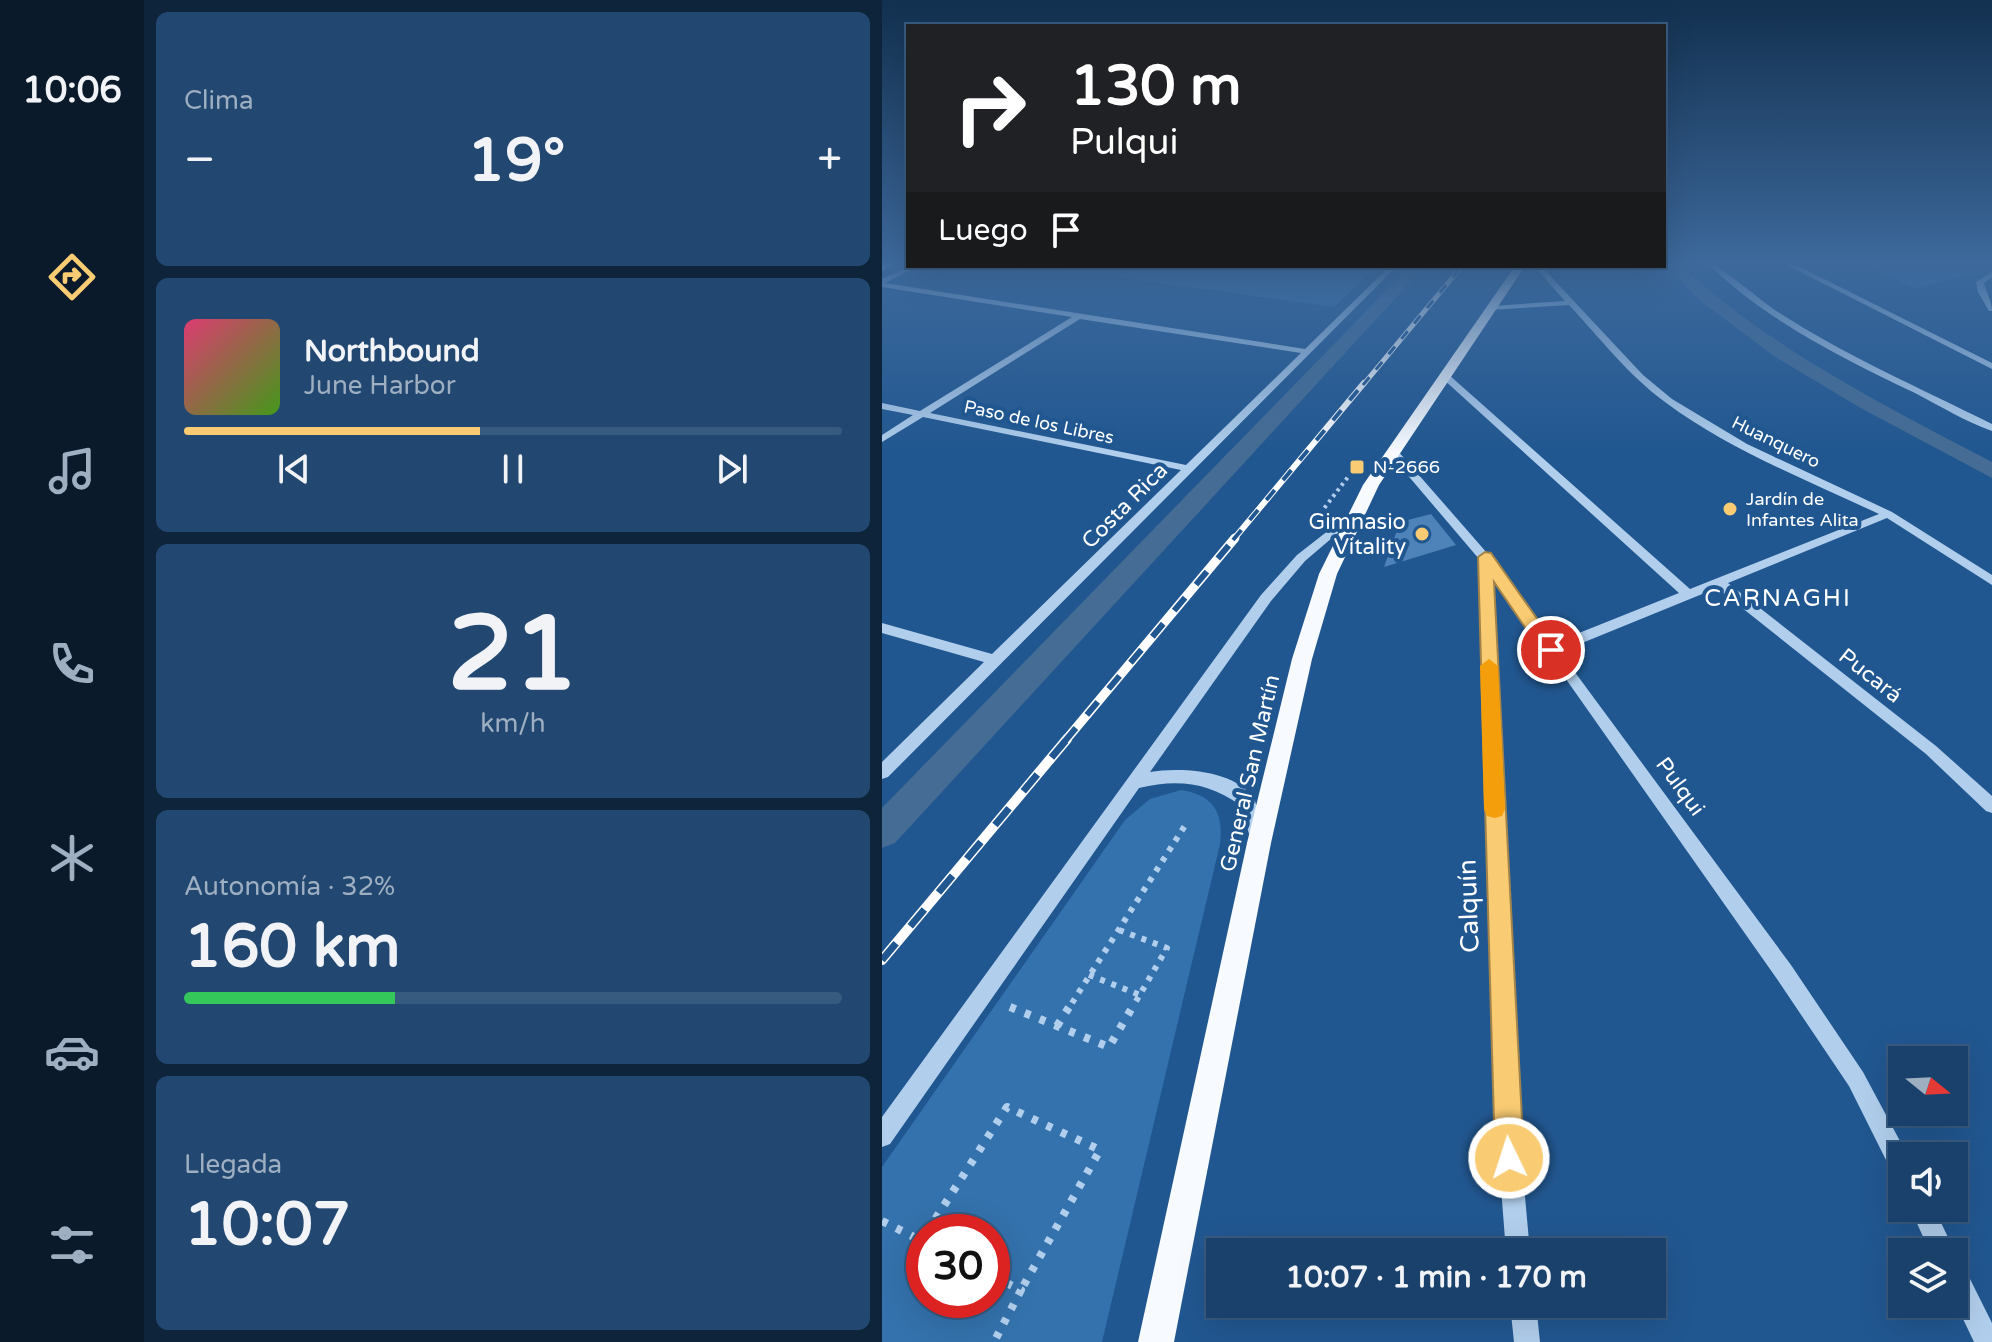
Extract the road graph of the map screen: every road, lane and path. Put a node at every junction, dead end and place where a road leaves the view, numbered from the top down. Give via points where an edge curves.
1 (1062, 327) edge
2 (1147, 327) edge
3 (1333, 327) edge
4 (1478, 327) edge
5 (1592, 327) edge
6 (1796, 327) edge
7 (1913, 327) edge
8 (1308, 352) junction
9 (1992, 366) edge
10 (1445, 376) junction
11 (882, 406) edge
12 (922, 414) junction
13 (1992, 428) edge
14 (882, 439) edge
15 (1393, 452) junction
16 (1189, 469) junction
17 (1356, 512) junction
18 (1888, 514) junction
19 (1485, 557) junction
20 (1992, 581) edge
21 (1719, 583) junction
22 (1689, 595) junction
23 (882, 628) edge
24 (1551, 650) junction
25 (995, 660) junction
26 (882, 772) edge
27 (1134, 783) junction
28 (1992, 806) edge
29 (1186, 824) dead end
30 (1259, 843) junction
31 (1119, 930) junction
32 (1089, 975) junction
33 (1140, 995) junction
34 (1010, 1007) dead end
35 (1057, 1026) junction
36 (882, 1136) edge
37 (1889, 1142) edge
38 (939, 1214) edge
39 (882, 1221) edge
40 (906, 1231) edge
41 (1517, 1238) edge
42 (1010, 1285) edge
43 (1021, 1290) junction
44 (1968, 1302) edge
45 (1524, 1318) edge
46 (994, 1342) edge
47 (1156, 1342) edge
48 (1527, 1342) edge
49 (1988, 1342) edge

1 - 12 street
2 - 8 street
3 - 8 street, Costa Rica
4 - 10 main road, General San Martín
5 - 18 street, Huanquero via 1669,401 1743,446
6 - 13 street
7 - 9 street
8 - 16 street, Costa Rica
10 - 15 main road, General San Martín
10 - 22 street
11 - 12 street, Paso de los Libres
12 - 14 street
12 - 16 street, Paso de los Libres
15 - 17 main road, General San Martín
15 - 19 street, Pulqui
16 - 25 street, Costa Rica
17 - 27 street via 1274,588
17 - 30 main road, General San Martín via 1314,614
18 - 20 street, Huanquero
18 - 21 street
19 - 24 street, Pulqui
19 - 41 street, Calquín via 1505,1097
21 - 22 street
21 - 28 street, Pucará via 1931,750
22 - 24 street
23 - 25 street
24 - 37 street, Pulqui via 1819,1023
25 - 26 street, Costa Rica
27 - 30 street via 1180,774 1218,781 1247,801
27 - 36 street
29 - 31 path
30 - 47 main road, General San Martín
31 - 32 path
31 - 33 path via 1167,948
32 - 33 path
32 - 35 path
33 - 35 path via 1109,1047
34 - 35 path
38 - 43 path via 1007,1107 1100,1150
39 - 40 path
42 - 43 path
43 - 46 path
44 - 49 street
45 - 48 street

